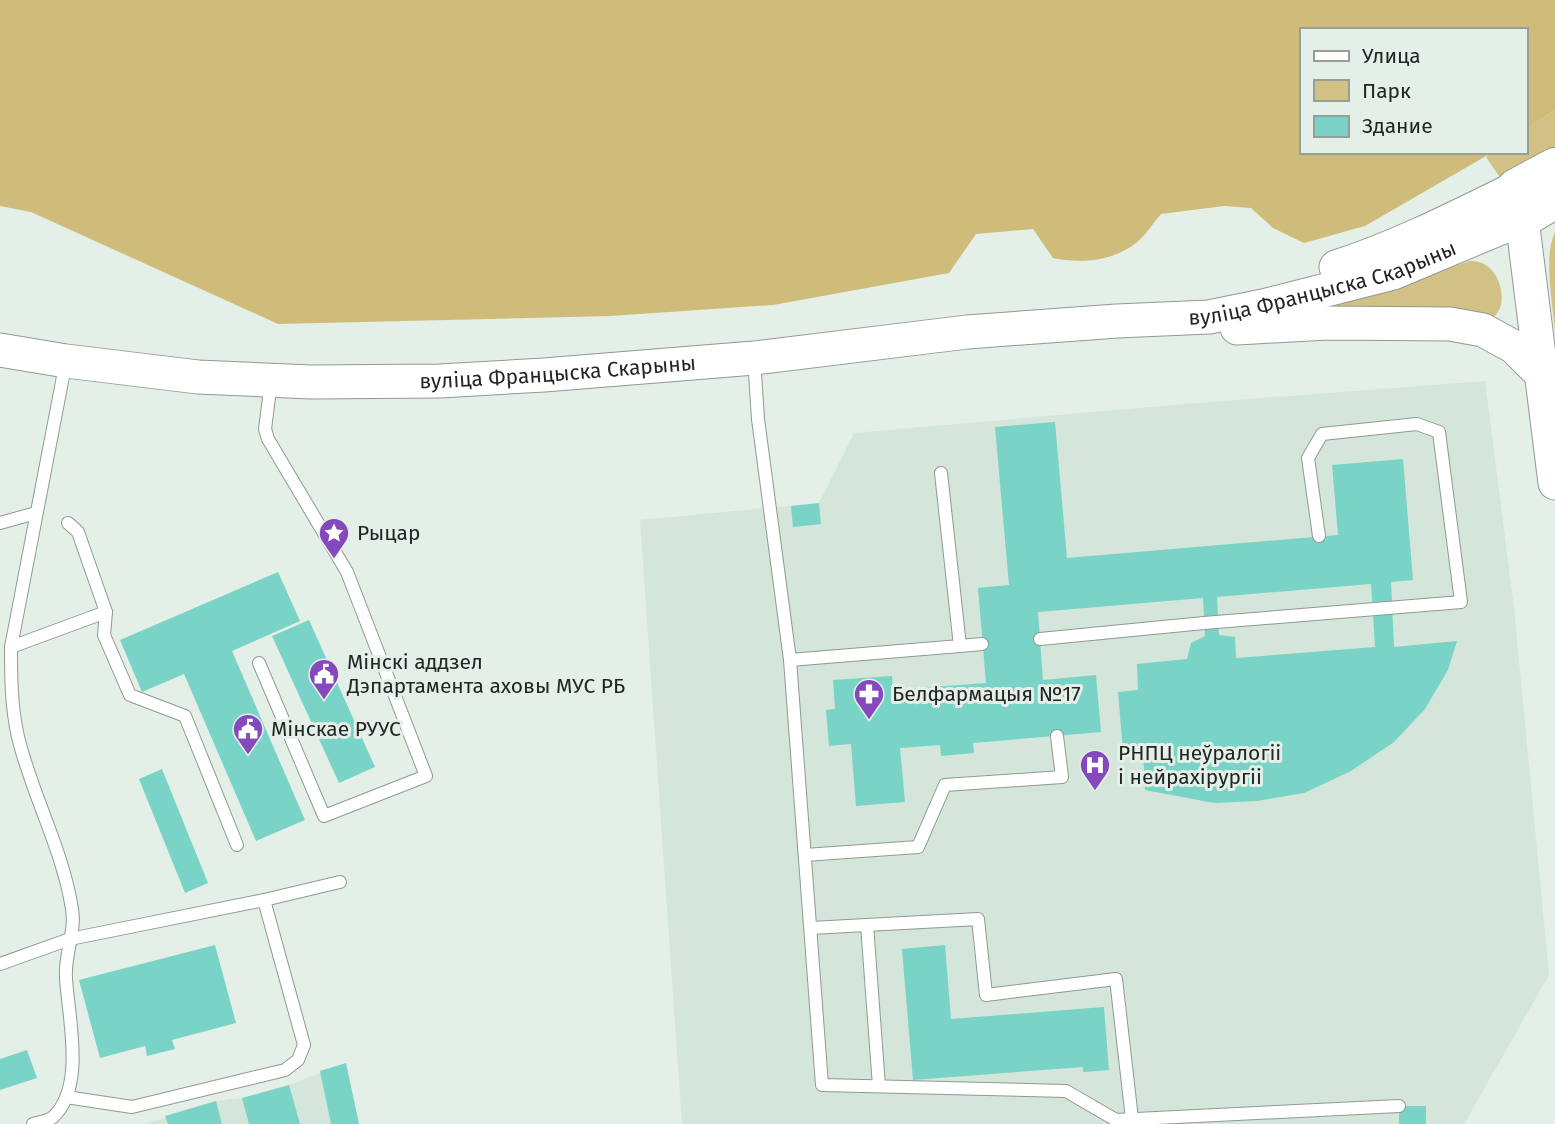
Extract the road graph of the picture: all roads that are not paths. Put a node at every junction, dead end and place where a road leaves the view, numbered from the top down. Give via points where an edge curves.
1 (1555, 167) edge
2 (1555, 199) edge
3 (1519, 203) junction
4 (1127, 321) junction
5 (0, 350) edge
6 (754, 358) junction
7 (66, 361) junction
8 (1542, 375) junction
9 (271, 382) junction
10 (941, 473) dead end
11 (1555, 483) edge
12 (36, 513) junction
13 (0, 523) edge
14 (68, 523) dead end
15 (1319, 536) dead end
16 (106, 612) junction
17 (1040, 639) dead end
18 (982, 644) dead end
19 (960, 646) junction
20 (11, 647) junction
21 (790, 660) junction
22 (259, 663) dead end
23 (1057, 736) dead end
24 (237, 845) dead end
25 (805, 855) junction
26 (340, 882) dead end
27 (264, 900) junction
28 (867, 925) junction
29 (811, 928) junction
30 (70, 939) junction
31 (0, 964) edge
32 (879, 1086) junction
33 (66, 1097) junction
34 (1399, 1106) dead end
35 (1132, 1119) junction
36 (33, 1124) edge

1 - 3 highway
2 - 3 highway
3 - 4 main road, вуліца Францыска Скарыны via 1459,217 1371,256 1265,289
3 - 8 main road
4 - 6 main road, вуліца Францыска Скарыны via 967,332
4 - 8 main road via 1223,328 1450,324 1483,330 1514,347
5 - 7 main road, вуліца Францыска Скарыны
6 - 9 main road, вуліца Францыска Скарыны via 440,381
6 - 21 lane
7 - 9 main road, вуліца Францыска Скарыны
7 - 12 lane
8 - 11 main road
9 - 22 lane via 265,429 268,439 347,572 426,776 324,816
10 - 19 lane
12 - 13 lane
12 - 20 lane
14 - 16 lane via 78,532
15 - 17 lane via 1308,458 1322,434 1417,424 1439,432 1461,602
16 - 20 lane
16 - 24 lane via 104,635 130,695 185,716
18 - 19 lane
19 - 21 lane
20 - 30 lane via 10,694 19,738 67,883 73,913
21 - 25 lane
23 - 25 lane via 1062,777 945,785 918,847
25 - 29 lane
26 - 27 lane
27 - 30 lane
27 - 33 lane via 304,1045 298,1060 285,1070 132,1107
28 - 29 lane
28 - 32 lane
28 - 35 lane via 978,919 986,995 1116,979
29 - 32 lane via 822,1084
30 - 31 lane
30 - 33 lane via 65,975 74,1037
32 - 35 lane via 1066,1091 1116,1120
33 - 36 lane via 52,1118
34 - 35 lane

